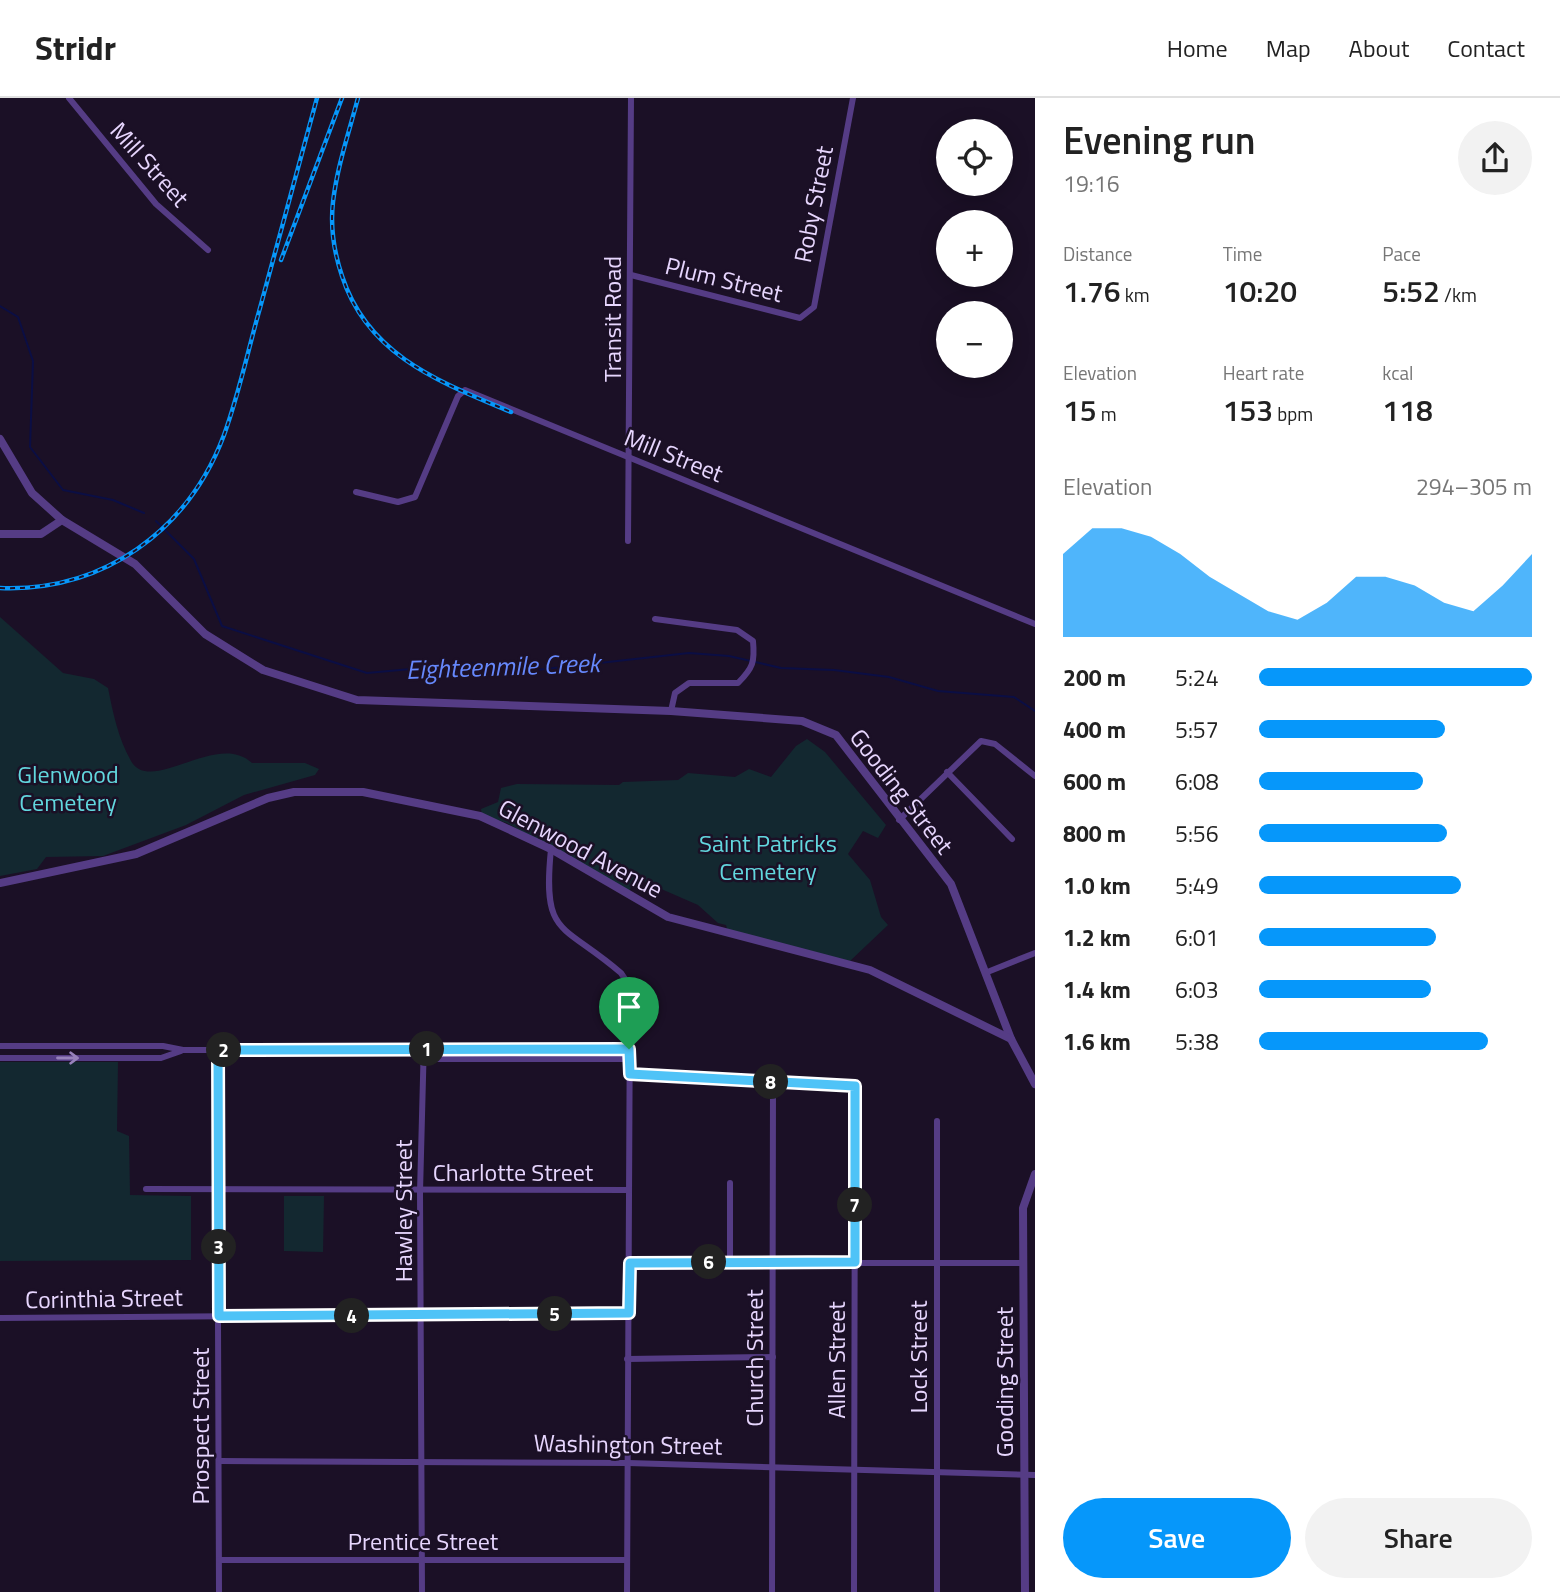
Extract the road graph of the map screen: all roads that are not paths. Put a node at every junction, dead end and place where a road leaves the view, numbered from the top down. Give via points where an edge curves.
1 (69, 98) edge
2 (631, 98) edge
3 (853, 98) edge
4 (208, 250) dead end
5 (631, 275) junction
6 (807, 314) joint
7 (0, 439) edge
8 (631, 457) junction
9 (356, 492) dead end
10 (62, 520) junction
11 (0, 534) edge
12 (628, 541) dead end
13 (655, 619) dead end
14 (1035, 624) edge
15 (671, 711) junction
16 (947, 772) junction
17 (1035, 776) edge
18 (899, 820) junction
19 (1012, 839) dead end
20 (551, 849) junction
21 (0, 883) edge
22 (1035, 953) edge
23 (985, 972) junction
24 (1011, 1039) junction
25 (424, 1040) dead end
26 (0, 1046) edge
27 (424, 1049) junction
28 (629, 1049) junction
29 (183, 1050) junction
30 (218, 1050) junction
31 (0, 1058) edge
32 (424, 1059) junction
33 (629, 1059) junction
34 (630, 1074) junction
35 (773, 1082) junction
36 (1035, 1084) edge
37 (937, 1121) dead end
38 (1035, 1174) edge
39 (730, 1183) dead end
40 (146, 1189) dead end
41 (629, 1190) junction
42 (218, 1192) junction
43 (421, 1192) junction
44 (773, 1261) junction
45 (730, 1262) junction
46 (855, 1262) junction
47 (1022, 1262) junction
48 (630, 1263) junction
49 (937, 1263) junction
50 (629, 1313) junction
51 (219, 1316) junction
52 (422, 1316) junction
53 (0, 1318) edge
54 (773, 1357) junction
55 (627, 1359) junction
56 (423, 1460) junction
57 (220, 1461) junction
58 (628, 1463) junction
59 (774, 1466) junction
60 (855, 1470) junction
61 (938, 1471) junction
62 (1023, 1475) junction
63 (1035, 1475) edge
64 (219, 1560) junction
65 (626, 1560) junction
66 (422, 1561) junction
67 (219, 1592) edge
68 (422, 1592) edge
69 (627, 1592) edge
70 (772, 1592) edge
71 (854, 1592) edge
72 (937, 1592) edge
73 (1025, 1592) edge

1 - 4 street, Mill Street via 156,204
2 - 5 street, Transit Road
3 - 6 street, Roby Street via 814,307
5 - 6 street, Plum Street via 800,318
5 - 8 street, Transit Road
7 - 10 street, Gooding Street via 32,493
8 - 9 street, Mill Street via 465,390 458,396 415,497 398,502
8 - 12 street, Transit Road
8 - 14 street, Mill Street
10 - 11 street via 41,534
10 - 15 street, Gooding Street via 135,564 205,634 263,670 357,700
13 - 15 street via 737,630 753,641 752,669 738,683 689,683 674,693
15 - 18 street, Gooding Street via 802,721 836,735
16 - 17 street via 981,741 995,744
16 - 18 street
16 - 19 street
18 - 23 street, Gooding Street via 951,884
20 - 21 street, Glenwood Avenue via 480,816 425,811 363,792 294,792 268,798 136,854
20 - 24 street, Glenwood Avenue via 668,917 870,970
20 - 28 street via 551,911 566,932 627,982
22 - 23 street
23 - 24 street, Gooding Street
24 - 36 street, Gooding Street
25 - 27 street, Hawley Street
26 - 29 street via 163,1045
27 - 28 street
27 - 30 street
27 - 32 street, Hawley Street
28 - 33 street
29 - 30 street
31 -> 29 street via 161,1058
30 - 42 street, Prospect Street
32 - 33 street
32 - 43 street, Hawley Street
33 - 34 street
34 - 35 street
34 - 41 street
35 - 44 street, Church Street
35 - 46 street, Allen Street via 855,1086
37 - 49 street, Lock Street
38 - 47 street, Gooding Street via 1023,1208
39 - 45 street
40 - 42 street, Charlotte Street
41 - 43 street, Charlotte Street
41 - 48 street
42 - 43 street, Charlotte Street
42 - 51 street, Prospect Street
43 - 52 street, Hawley Street
44 - 45 street
44 - 46 street
44 - 54 street, Church Street
45 - 48 street
46 - 49 street
46 - 60 street, Allen Street
47 - 49 street
47 - 62 street, Gooding Street
48 - 50 street
49 - 61 street, Lock Street
50 - 52 street, Corinthia Street
50 - 55 street
51 - 52 street, Corinthia Street
51 - 53 street, Corinthia Street
51 - 57 street, Prospect Street
52 - 56 street, Hawley Street
54 - 55 street
54 - 59 street, Church Street
55 - 58 street
56 - 57 street, Washington Street
56 - 58 street, Washington Street
56 - 66 street, Hawley Street
57 - 64 street, Prospect Street
58 - 59 street, Washington Street
58 - 65 street
59 - 60 street, Washington Street
59 - 70 street, Church Street
60 - 61 street, Washington Street
60 - 71 street, Allen Street
61 - 62 street, Washington Street
61 - 72 street, Lock Street
62 - 63 street, Washington Street
62 - 73 street, Gooding Street
64 - 66 street, Prentice Street
64 - 67 street, Prospect Street
65 - 66 street, Prentice Street
65 - 69 street
66 - 68 street, Hawley Street

